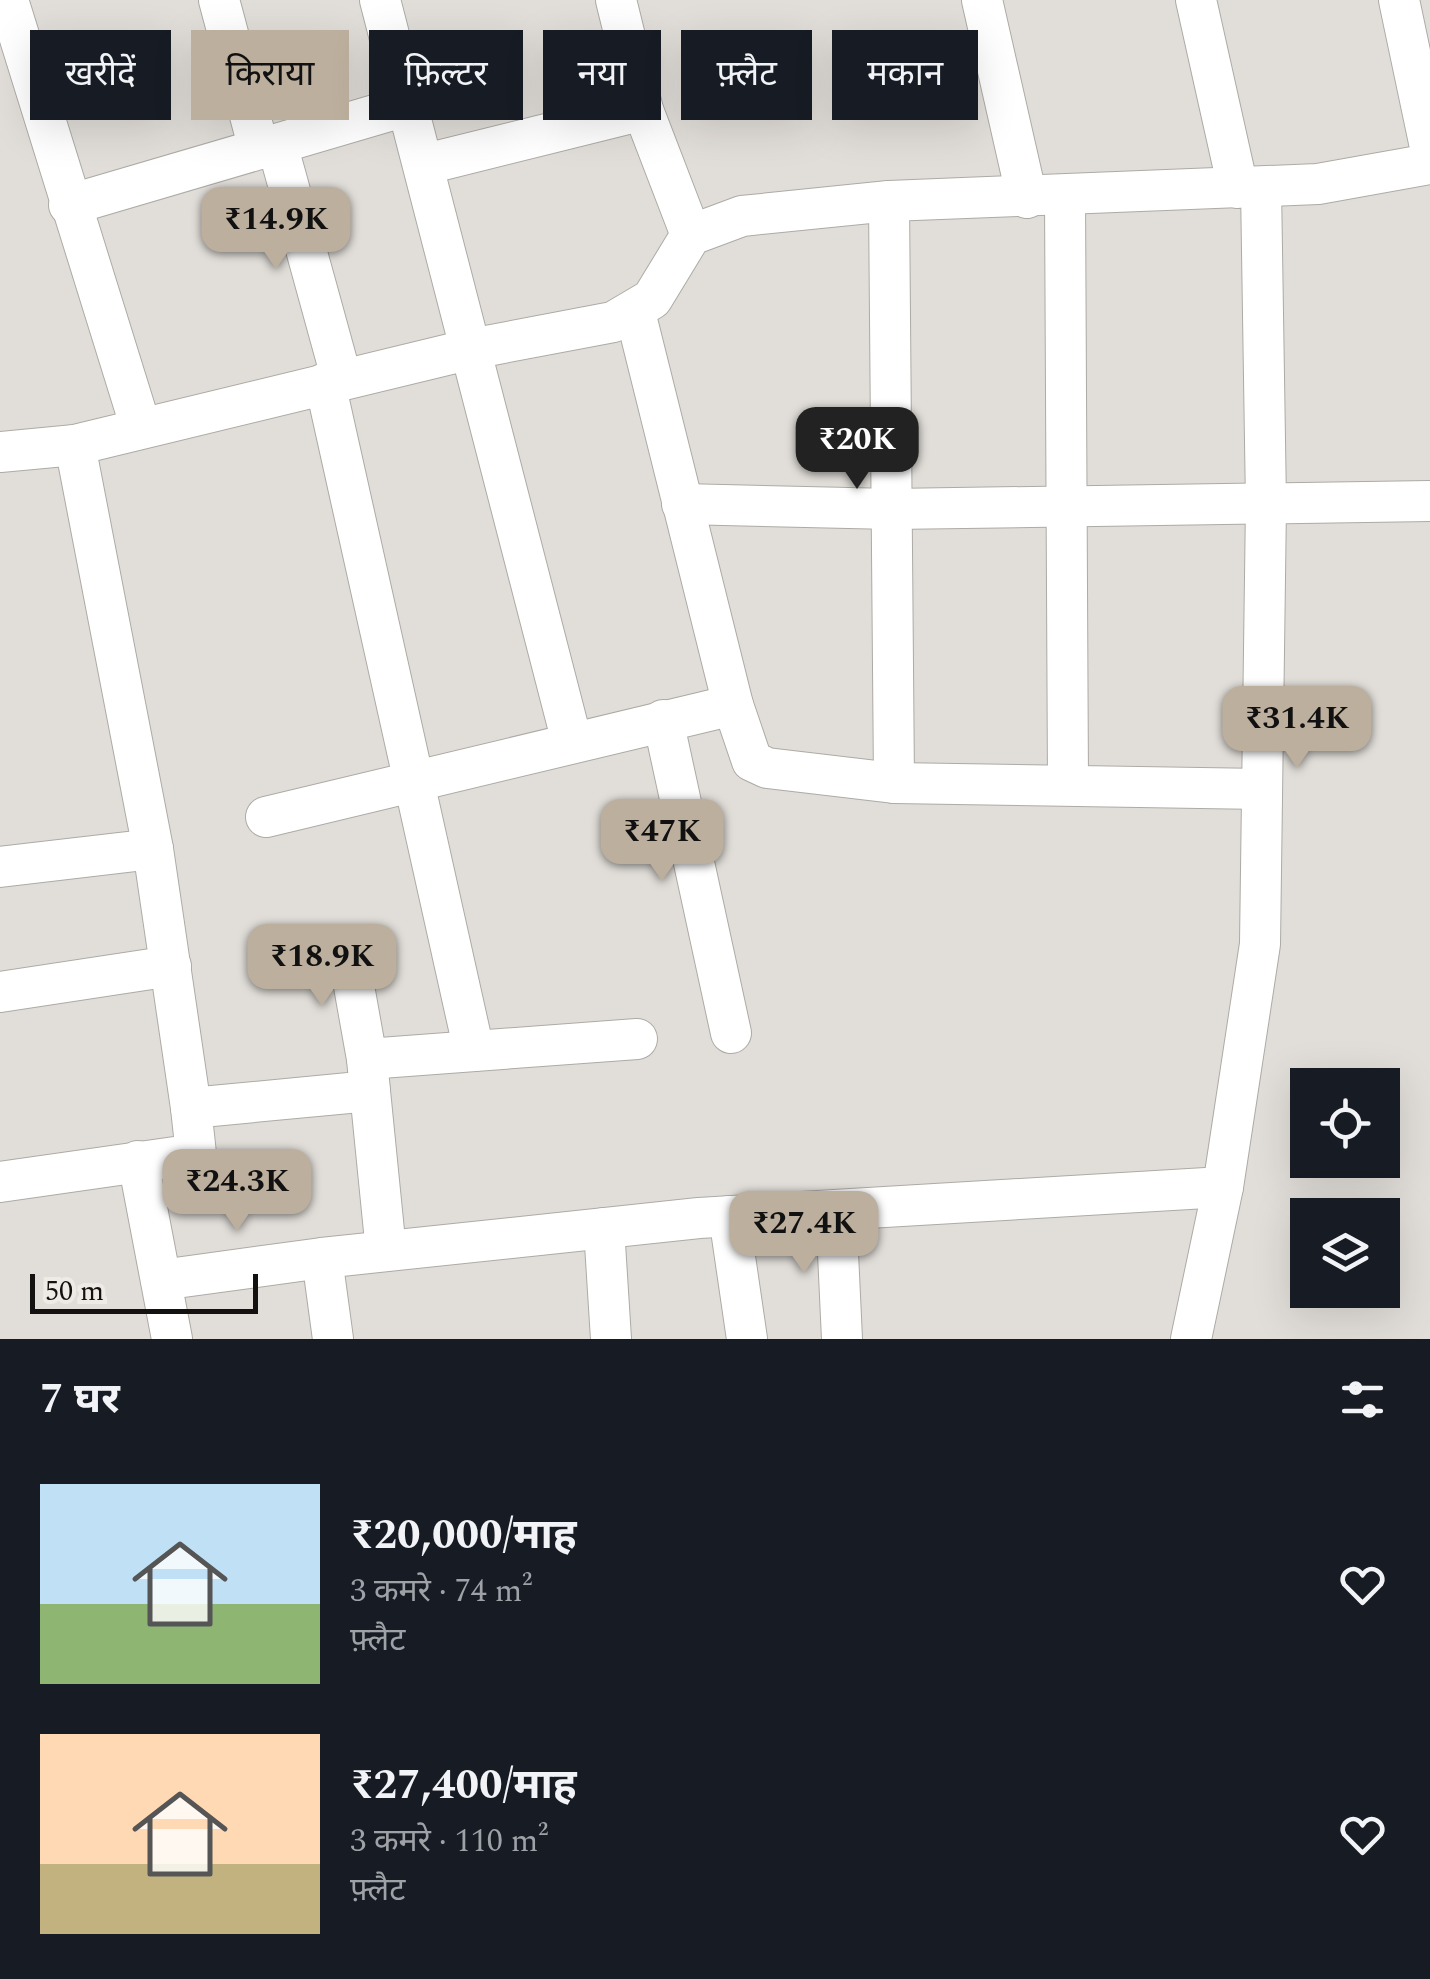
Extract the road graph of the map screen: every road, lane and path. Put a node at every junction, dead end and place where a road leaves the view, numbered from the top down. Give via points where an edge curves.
1 (8, 0) edge
2 (218, 0) edge
3 (380, 0) edge
4 (616, 0) edge
5 (982, 0) edge
6 (1196, 0) edge
7 (1398, 0) edge
8 (388, 30) edge
9 (623, 30) edge
10 (369, 118) edge
11 (413, 120) edge
12 (603, 120) edge
13 (647, 120) edge
14 (268, 147) junction
15 (1430, 147) edge
16 (426, 164) junction
17 (1430, 164) edge
18 (1250, 188) junction
19 (1046, 197) junction
20 (888, 201) junction
21 (69, 205) junction
22 (691, 235) junction
23 (635, 312) junction
24 (471, 349) junction
25 (334, 381) junction
26 (141, 428) junction
27 (75, 445) junction
28 (0, 452) edge
29 (1430, 501) edge
30 (682, 504) junction
31 (1266, 504) junction
32 (1066, 507) junction
33 (892, 509) junction
34 (733, 705) junction
35 (663, 720) junction
36 (572, 742) junction
37 (416, 781) junction
38 (894, 783) junction
39 (1068, 783) junction
40 (1262, 789) junction
41 (266, 817) dead end
42 (152, 849) junction
43 (0, 867) edge
44 (347, 947) dead end
45 (170, 966) junction
46 (0, 992) edge
47 (731, 1033) dead end
48 (637, 1038) dead end
49 (474, 1051) junction
50 (369, 1075) junction
51 (191, 1108) junction
52 (138, 1160) junction
53 (0, 1182) edge
54 (1223, 1187) junction
55 (836, 1210) junction
56 (728, 1216) junction
57 (604, 1228) junction
58 (386, 1251) junction
59 (322, 1258) junction
60 (160, 1280) junction
61 (172, 1339) edge
62 (333, 1339) edge
63 (611, 1339) edge
64 (747, 1339) edge
65 (842, 1339) edge
66 (1191, 1339) edge

1 - 21 street
2 - 14 street
3 - 8 street
4 - 9 street
5 - 19 street
6 - 18 street
7 - 15 street
10 - 14 street
11 - 16 street
12 - 16 street
13 - 22 street
14 - 21 street
14 - 25 street
16 - 24 street
17 - 18 street via 1318,184
18 - 19 street
18 - 31 street
19 - 20 street
19 - 32 street
20 - 22 street via 742,216
20 - 33 street
21 - 26 street
22 - 23 street via 652,299
23 - 24 street
23 - 30 street
24 - 25 street
24 - 36 street
25 - 26 street
25 - 37 street
26 - 27 street
27 - 28 street
27 - 42 street
29 - 31 street
30 - 33 street
30 - 34 street
31 - 32 street
31 - 40 street
32 - 33 street
32 - 39 street
33 - 38 street
34 - 35 street
34 - 38 street via 752,761
35 - 36 street
35 - 47 street
36 - 37 street
37 - 41 street
37 - 49 street
38 - 39 street
39 - 40 street
40 - 54 street via 1260,944
42 - 43 street
42 - 45 street
44 - 50 street
45 - 46 street
45 - 51 street
48 - 49 street
49 - 50 street
50 - 51 street
50 - 58 street
51 - 52 street via 196,1154
52 - 53 street
52 - 60 street
54 - 55 street
54 - 66 street
55 - 56 street
55 - 65 street
56 - 57 street
56 - 64 street
57 - 58 street
57 - 63 street
58 - 59 street
59 - 60 street
59 - 62 street
60 - 61 street

